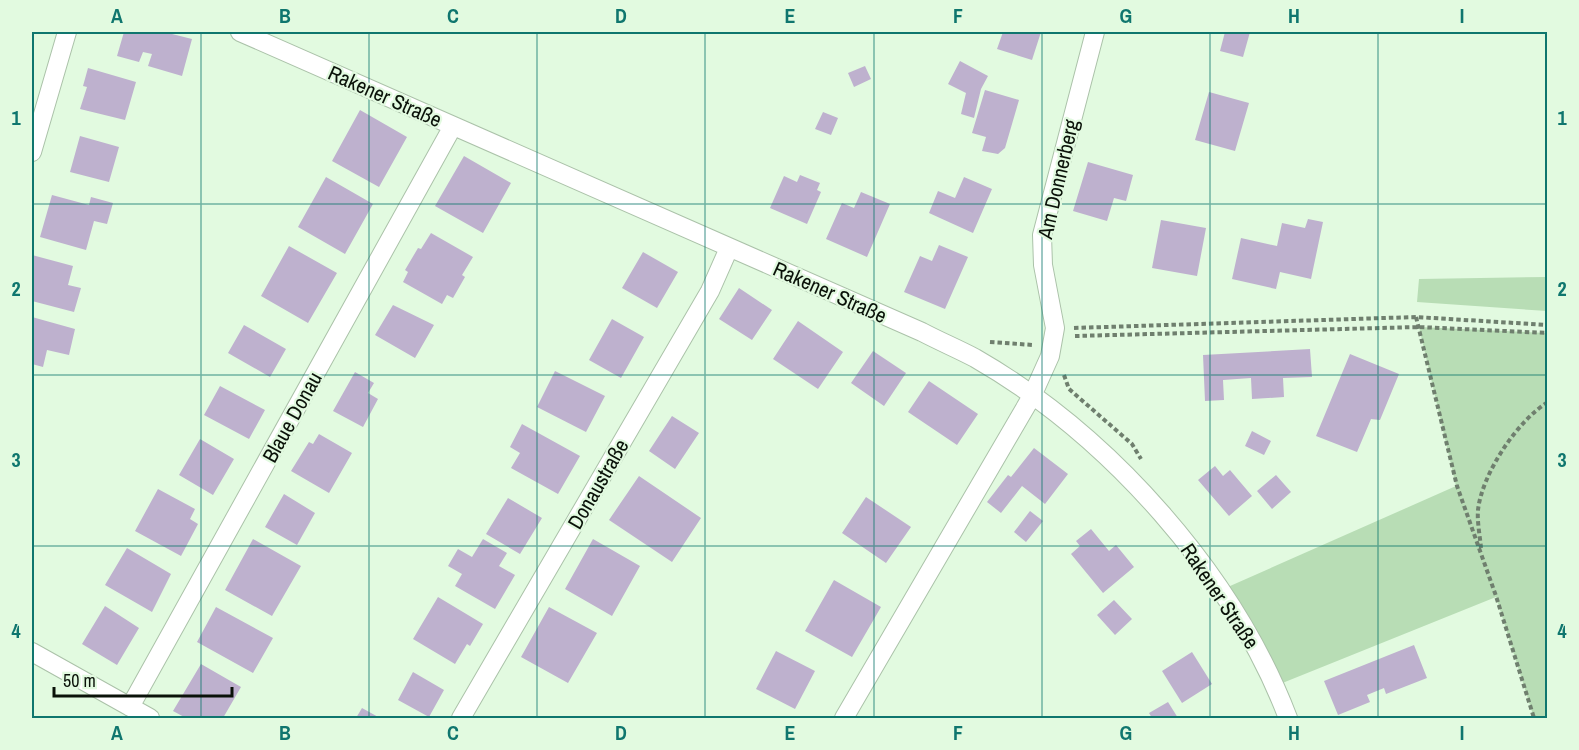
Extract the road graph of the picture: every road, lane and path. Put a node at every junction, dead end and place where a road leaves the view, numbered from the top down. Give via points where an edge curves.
1 (67, 32) edge
2 (240, 32) edge
3 (1095, 32) edge
4 (453, 126) junction
5 (32, 152) edge
6 (729, 248) junction
7 (1416, 317) junction
8 (1548, 325) edge
9 (1419, 327) junction
10 (1059, 333) junction
11 (1548, 333) edge
12 (1032, 396) junction
13 (1548, 402) edge
14 (1481, 555) junction
15 (32, 652) edge
16 (130, 707) junction
17 (150, 718) edge
18 (461, 718) edge
19 (844, 718) edge
20 (1288, 718) edge
21 (1534, 718) edge

1 - 5 street
2 - 4 street, Rakener Straße
3 - 10 street, Am Donnerberg via 1042,235 1043,265
4 - 6 street, Rakener Straße
4 - 16 street, Blaue Donau
6 - 12 street, Rakener Straße via 922,332 975,358
6 - 18 street, Donaustraße via 710,291
7 - 8 path
7 - 9 path
7 - 10 path
9 - 10 path
9 - 11 path
9 - 14 path via 1457,486
10 - 12 street, Am Donnerberg
12 - 19 street
12 - 20 street, Rakener Straße via 1096,447 1186,542 1248,632
13 - 14 path via 1534,411 1514,436 1484,484 1478,512
14 - 21 path
15 - 16 street
16 - 17 street

